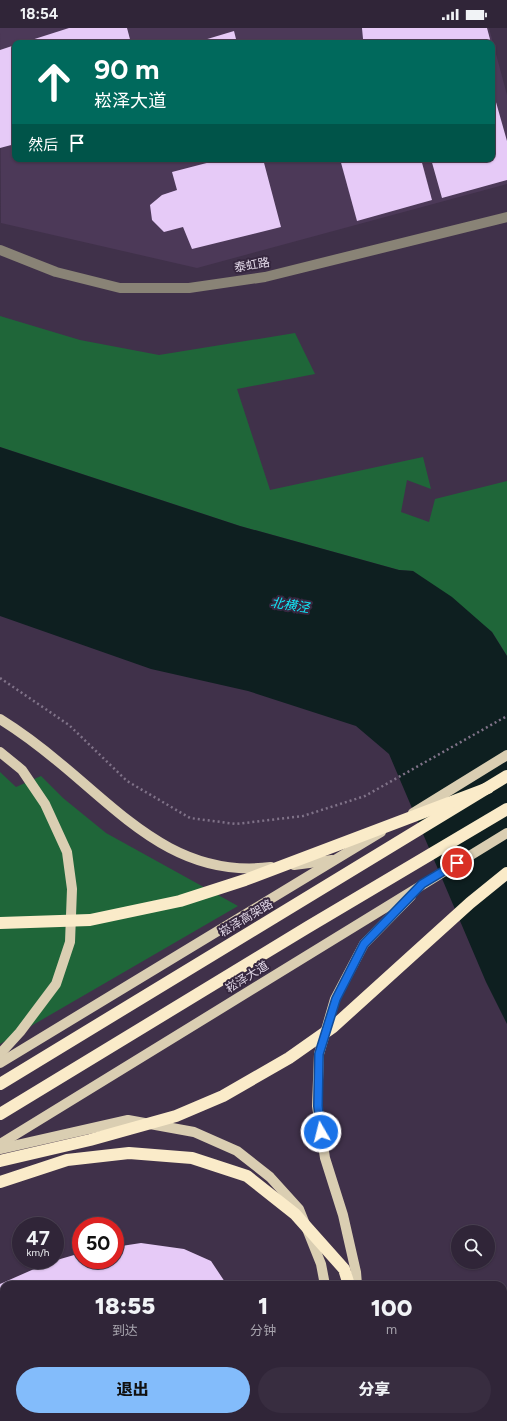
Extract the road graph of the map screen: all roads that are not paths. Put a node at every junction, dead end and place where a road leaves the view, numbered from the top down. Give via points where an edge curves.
1 (507, 217) edge
2 (0, 250) edge
3 (0, 719) edge
4 (0, 752) edge
5 (507, 755) edge
6 (507, 776) edge
7 (488, 788) junction
8 (507, 809) edge
9 (507, 833) edge
10 (336, 860) junction
11 (507, 873) edge
12 (422, 884) junction
13 (0, 923) edge
14 (0, 1054) edge
15 (0, 1063) edge
16 (0, 1084) edge
17 (0, 1114) edge
18 (0, 1144) edge
19 (0, 1149) edge
20 (0, 1161) edge
21 (0, 1182) edge
22 (324, 1281) edge
23 (348, 1281) edge
24 (357, 1281) edge

1 - 2 street, 泰虹路 via 264,277 189,288 120,288 56,272
3 - 10 main road, bridge via 61,764 105,804 144,834 178,853 219,865 257,869
4 - 14 main road via 22,770 45,804 67,852 72,888 70,942 56,984
5 - 10 main road, bridge
6 - 7 highway, 崧泽高架路
7 - 13 highway, bridge via 245,880 180,901 90,920
7 - 16 highway, 崧泽高架路, bridge
8 - 17 highway
9 - 12 main road, 崧泽大道
10 - 15 main road
11 - 20 highway, bridge via 470,903 333,1027 289,1058 223,1096 176,1116
12 - 18 main road, 崧泽大道
12 - 24 main road via 364,944 336,999 319,1054 318,1106 325,1158 343,1215
19 - 22 main road, bridge via 128,1120 194,1132 237,1151 270,1177 299,1209 321,1264
21 - 23 highway, bridge via 67,1160 129,1153 192,1158 247,1176 295,1214 344,1269

